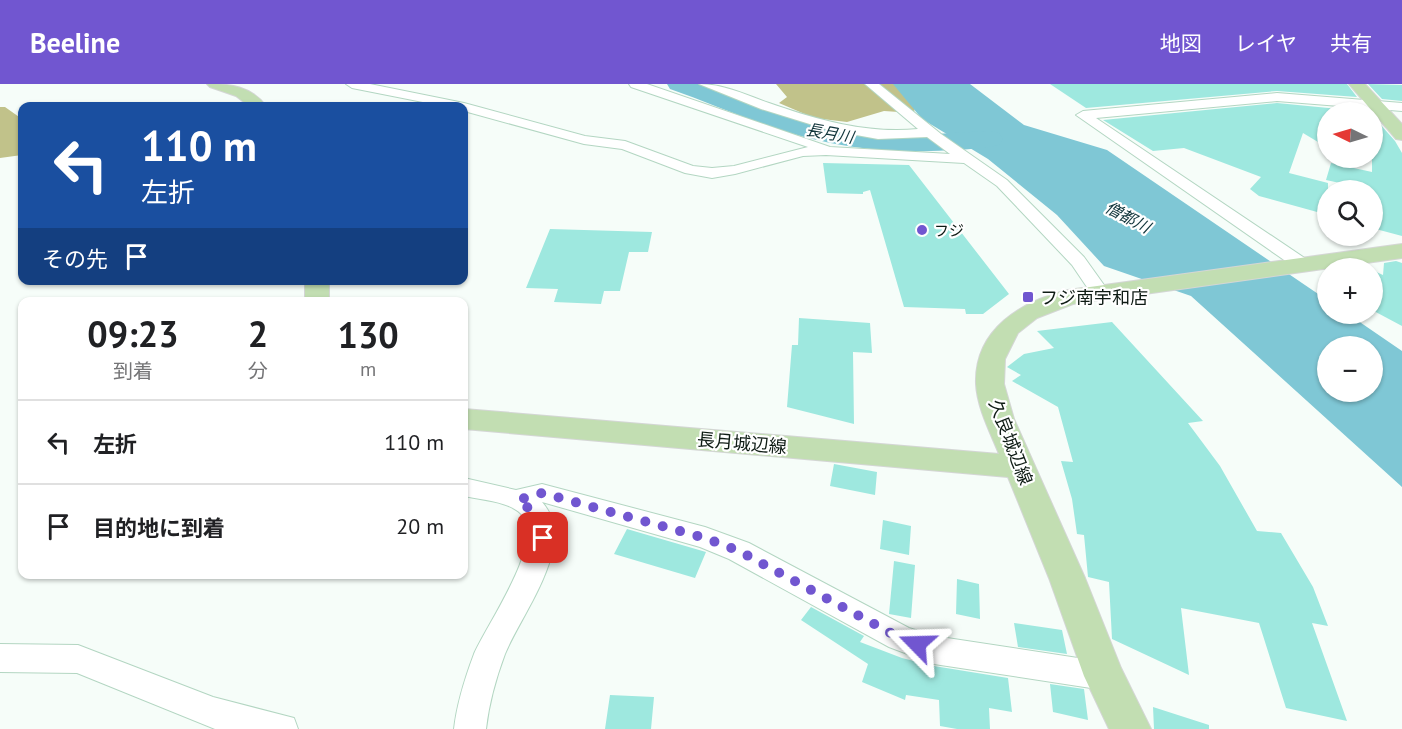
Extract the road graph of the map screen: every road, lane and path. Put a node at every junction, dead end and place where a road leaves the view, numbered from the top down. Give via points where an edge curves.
1 (352, 84) edge
2 (635, 84) edge
3 (705, 84) edge
4 (871, 84) edge
5 (1357, 84) edge
6 (223, 85) edge
7 (1250, 88) dead end
8 (1270, 97) junction
9 (253, 102) edge
10 (437, 102) edge
11 (1345, 102) edge
12 (1373, 102) edge
13 (1383, 105) edge
14 (1402, 106) edge
15 (468, 109) edge
16 (1383, 113) edge
17 (933, 135) junction
18 (1402, 135) edge
19 (826, 151) junction
20 (966, 157) junction
21 (1402, 251) edge
22 (1298, 265) junction
23 (1107, 291) junction
24 (468, 419) edge
25 (1021, 467) junction
26 (468, 489) edge
27 (518, 500) junction
28 (0, 658) edge
29 (1104, 676) junction
30 (207, 721) edge
31 (282, 729) edge
32 (470, 729) edge
33 (1130, 729) edge

1 - 10 street
2 - 19 street
3 - 17 street via 782,111 870,134
4 - 17 street
5 - 12 main road
6 - 9 main road
7 - 8 street
8 - 11 street
8 - 22 street via 1083,116
13 - 14 street
15 - 19 street via 584,140 625,145 690,170 712,173 802,152
16 - 18 main road
17 - 20 street
19 - 20 street
20 - 23 street via 1002,183
21 - 22 main road, 久良城辺線
22 - 23 main road, 久良城辺線
23 - 25 main road, 久良城辺線 via 1068,297 1028,313 1007,329 992,359 990,384 996,407
24 - 25 main road, 長月城辺線
25 - 29 main road, 久良城辺線
26 - 27 street
27 - 29 street via 542,493 705,538 739,551 900,638 934,650
27 - 32 street via 536,514 543,538 525,587 491,651 471,711
28 - 30 street via 78,659
29 - 33 main road, 久良城辺線
30 - 31 street

